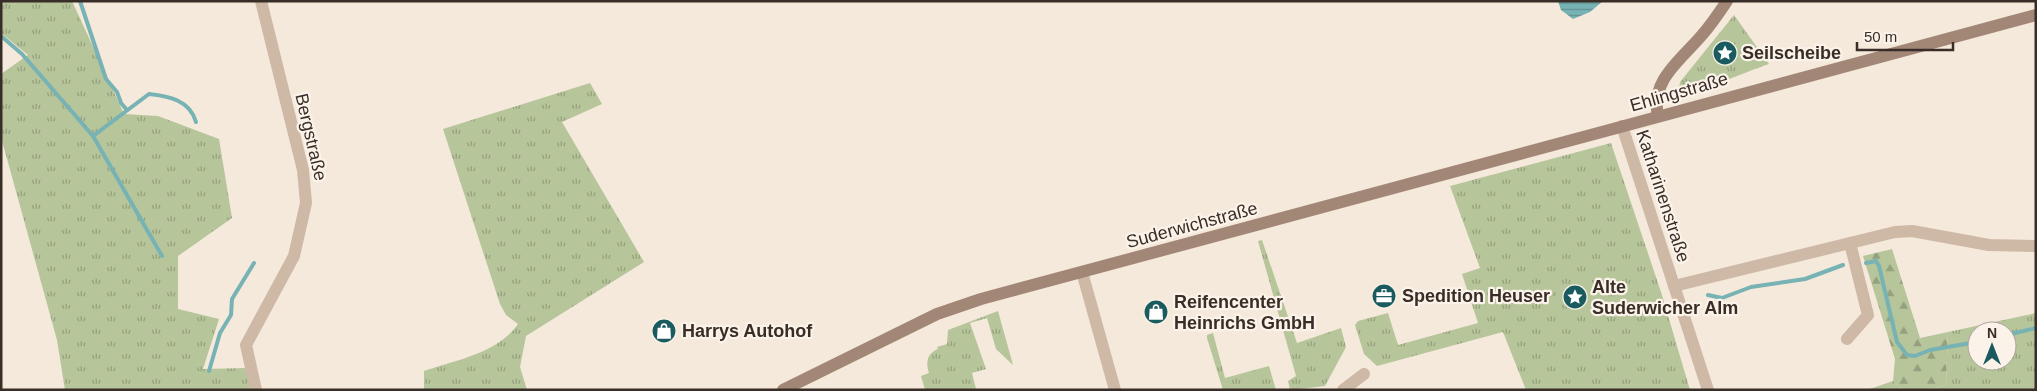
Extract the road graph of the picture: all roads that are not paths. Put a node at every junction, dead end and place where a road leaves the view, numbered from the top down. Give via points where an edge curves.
1 (261, 1) edge
2 (1727, 1) edge
3 (2036, 15) edge
4 (1658, 116) junction
5 (1622, 126) junction
6 (1850, 243) junction
7 (2036, 246) edge
8 (1082, 272) junction
9 (1674, 286) junction
10 (1848, 339) dead end
11 (1364, 374) dead end
12 (256, 390) edge
13 (783, 390) edge
14 (1115, 390) edge
15 (1343, 390) edge
16 (1708, 390) edge

1 - 12 street, Bergstraße via 303,170 306,202 294,256 246,345
2 - 4 main road via 1702,35 1662,79 1657,94
3 - 4 main road, Ehlingstraße
4 - 5 main road, Ehlingstraße
5 - 8 main road, Suderwichstraße
5 - 9 street, Katharinenstraße
6 - 7 street via 1912,231 1979,244
6 - 9 street
6 - 10 street via 1868,315
8 - 13 main road, Suderwichstraße via 938,314
8 - 14 street
9 - 16 street, Katharinenstraße
11 - 15 street

